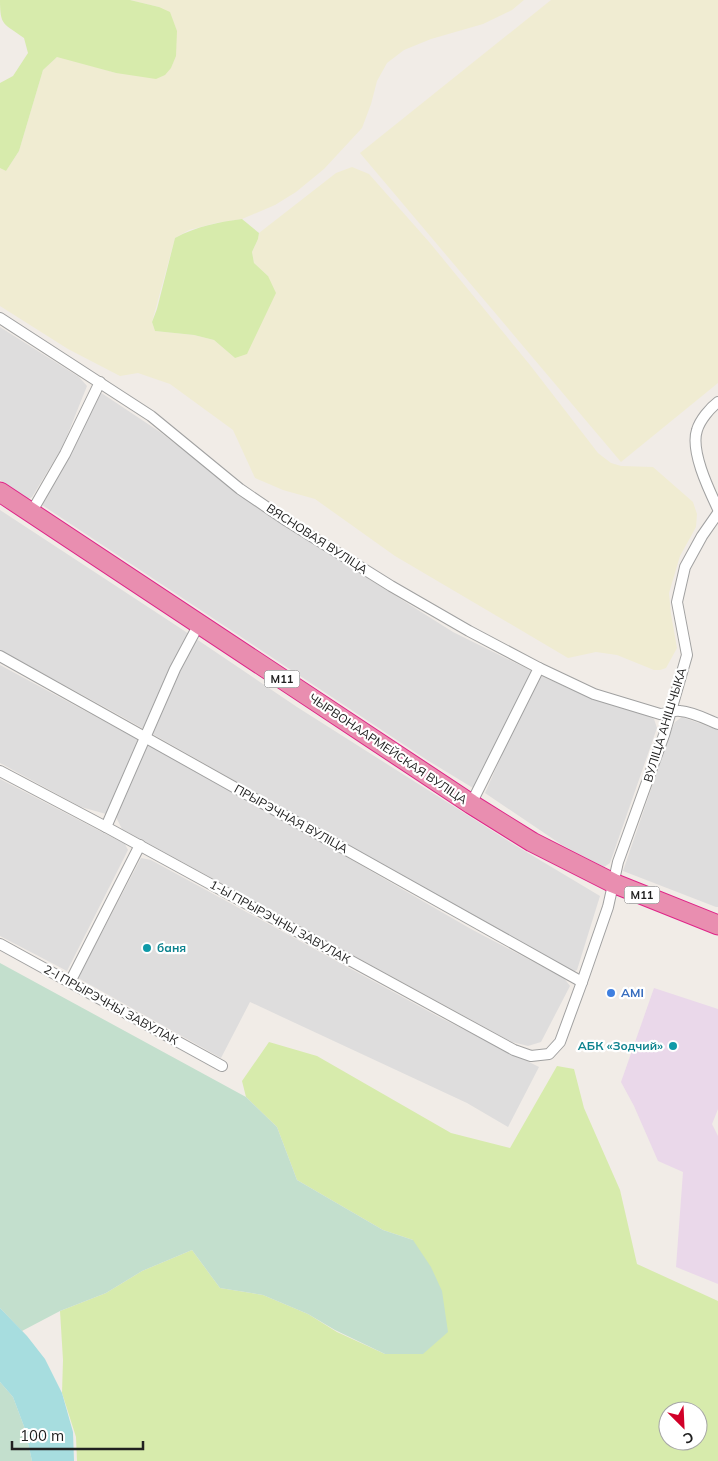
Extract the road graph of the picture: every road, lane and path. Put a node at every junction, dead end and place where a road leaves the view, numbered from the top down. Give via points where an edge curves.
1 (0, 318) edge
2 (100, 382) junction
3 (718, 402) edge
4 (0, 492) edge
5 (718, 508) edge
6 (31, 513) junction
7 (718, 513) edge
8 (200, 624) junction
9 (0, 656) edge
10 (539, 668) junction
11 (665, 714) junction
12 (718, 724) edge
13 (145, 738) junction
14 (0, 771) edge
15 (471, 804) junction
16 (106, 827) junction
17 (140, 845) junction
18 (613, 883) junction
19 (718, 925) edge
20 (0, 944) edge
21 (70, 982) junction
22 (582, 982) junction
23 (560, 1042) joint
24 (222, 1066) dead end

1 - 2 street, ВЯСНОВАЯ ВУЛІЦА
2 - 6 street via 65,454
2 - 10 street, ВЯСНОВАЯ ВУЛІЦА via 151,416 240,489 287,521 468,631
3 - 5 street via 711,407 697,430 697,453 705,481
4 - 6 highway, ЧЫРВОНААРМЕЙСКАЯ ВУЛІЦА / М11
6 - 8 highway, ЧЫРВОНААРМЕЙСКАЯ ВУЛІЦА / М11
7 - 11 street, ВУЛІЦА АНІШЧЫКА via 685,567 677,602 687,655
8 - 13 street via 175,669
8 - 15 highway, ЧЫРВОНААРМЕЙСКАЯ ВУЛІЦА / М11
9 - 13 street, ПРЫРЭЧНАЯ ВУЛІЦА
10 - 11 street, ВЯСНОВАЯ ВУЛІЦА via 594,694
10 - 15 street
11 - 12 street, ВЯСНОВАЯ ВУЛІЦА via 678,710
11 - 18 street, ВУЛІЦА АНІШЧЫКА via 664,735
13 - 16 street
13 - 22 street, ПРЫРЭЧНАЯ ВУЛІЦА
14 - 16 street, 1-Ы ПРЫРЭЧНЫ ЗАВУЛАК
15 - 18 highway, ЧЫРВОНААРМЕЙСКАЯ ВУЛІЦА / М11 via 532,842
16 - 17 street, 1-Ы ПРЫРЭЧНЫ ЗАВУЛАК
17 - 21 street
17 - 23 street, 1-Ы ПРЫРЭЧНЫ ЗАВУЛАК via 514,1050 531,1056 549,1054
18 - 19 highway, ЧЫРВОНААРМЕЙСКАЯ ВУЛІЦА / М11
18 - 22 street, ВУЛІЦА АНІШЧЫКА
20 - 21 street, 2-І ПРЫРЭЧНЫ ЗАВУЛАК
21 - 24 street, 2-І ПРЫРЭЧНЫ ЗАВУЛАК
22 - 23 street, ВУЛІЦА АНІШЧЫКА

